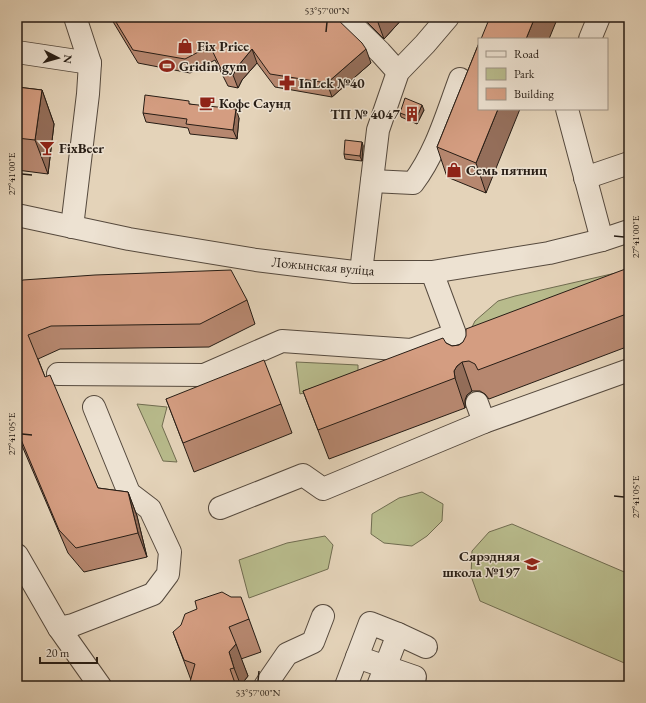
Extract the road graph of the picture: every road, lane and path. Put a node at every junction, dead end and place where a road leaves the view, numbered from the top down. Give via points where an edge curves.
1 (344, 17) edge
2 (448, 17) edge
3 (599, 17) edge
4 (82, 19) edge
5 (590, 38) edge
6 (17, 52) edge
7 (90, 63) junction
8 (398, 72) junction
9 (460, 79) dead end
10 (567, 110) edge
11 (629, 163) edge
12 (585, 178) junction
13 (372, 182) junction
14 (17, 215) edge
15 (72, 227) junction
16 (629, 231) edge
17 (602, 240) junction
18 (361, 272) junction
19 (432, 272) junction
20 (629, 370) edge
21 (58, 374) dead end
22 (94, 407) dead end
23 (220, 508) dead end
24 (17, 555) edge
25 (323, 616) dead end
26 (59, 628) junction
27 (398, 634) junction
28 (426, 647) dead end
29 (357, 657) junction
30 (382, 676) edge
31 (415, 677) dead end
32 (100, 686) edge
33 (265, 686) edge
34 (346, 686) edge

1 - 8 street
2 - 8 street
3 - 5 street
4 - 7 street
6 - 7 street
7 - 15 street
8 - 13 street via 378,130
9 - 13 street via 422,172 413,183
10 - 12 street
11 - 12 street
12 - 17 street
13 - 18 street
14 - 15 street, Ложынская вуліца
15 - 18 street, Ложынская вуліца via 256,260
16 - 17 street, Ложынская вуліца
17 - 19 street, Ложынская вуліца via 549,253
18 - 19 street, Ложынская вуліца
19 - 21 street via 457,342 411,350 282,341 204,376
20 - 23 street via 481,413 322,489 303,474
22 - 26 street via 129,493 150,509 170,552 168,574 153,594
24 - 26 street
25 - 33 street via 313,642 287,654
26 - 32 street
27 - 28 street
27 - 29 street via 370,623
27 - 30 street
29 - 30 street
29 - 34 street
30 - 31 street

